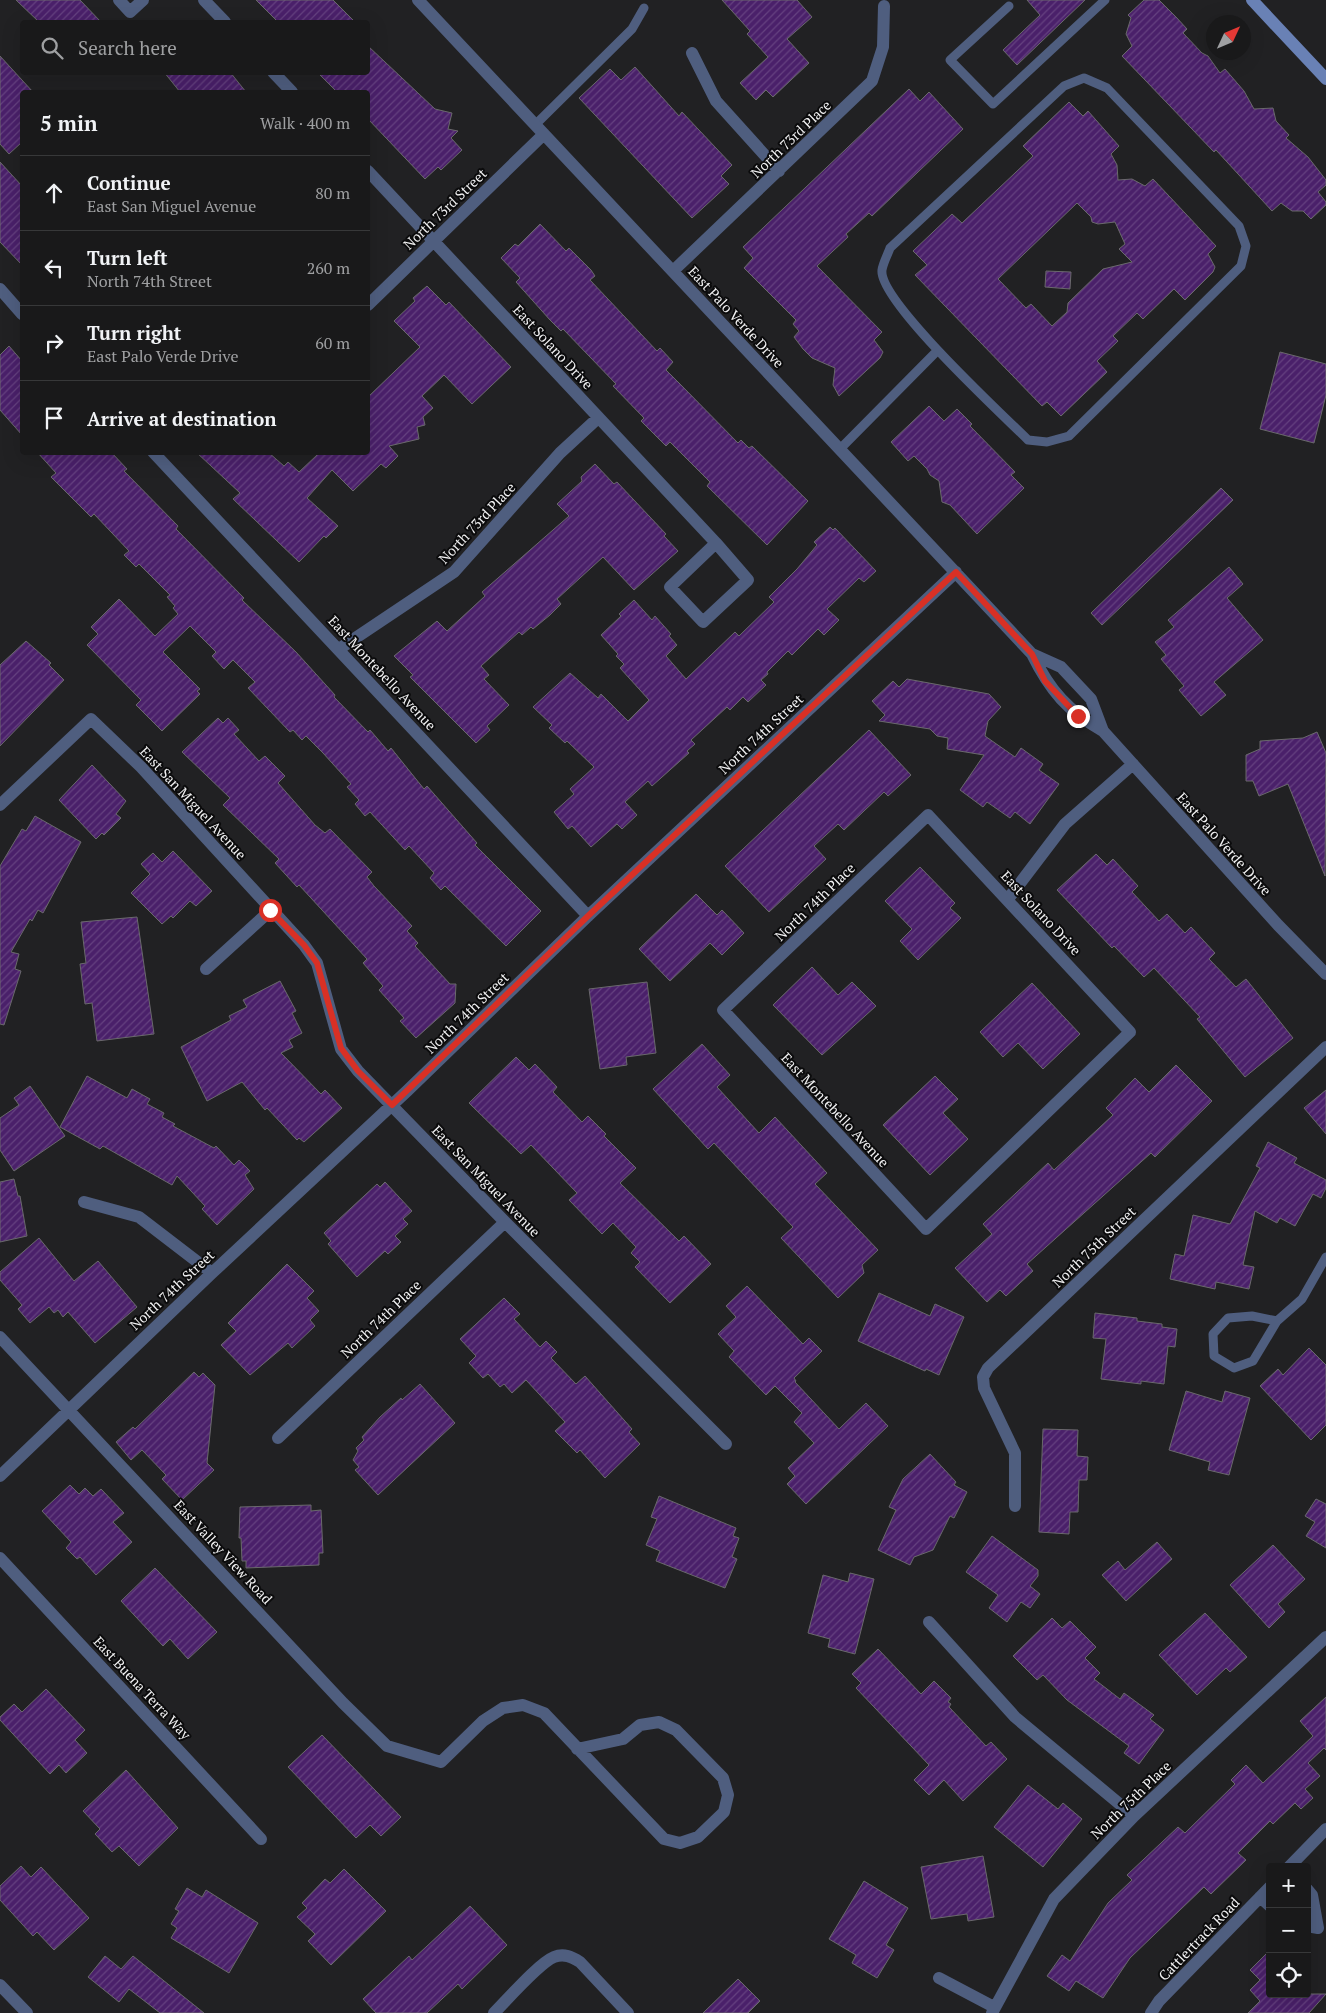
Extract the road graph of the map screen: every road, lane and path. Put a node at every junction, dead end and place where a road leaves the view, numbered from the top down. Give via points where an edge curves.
1 (119, 0) edge
2 (143, 0) edge
3 (204, 0) edge
4 (418, 0) edge
5 (1105, 0) edge
6 (1252, 0) edge
7 (884, 6) dead end
8 (1009, 6) dead end
9 (644, 8) dead end
10 (223, 20) edge
11 (692, 53) dead end
12 (276, 75) edge
13 (1326, 79) edge
14 (290, 90) edge
15 (540, 130) junction
16 (779, 171) junction
17 (370, 173) edge
18 (434, 240) junction
19 (673, 271) junction
20 (0, 289) edge
21 (370, 303) edge
22 (20, 312) edge
23 (937, 351) junction
24 (598, 418) junction
25 (840, 450) junction
26 (156, 455) edge
27 (716, 544) junction
28 (956, 572) junction
29 (340, 649) junction
30 (1032, 654) junction
31 (1103, 731) junction
32 (1132, 764) junction
33 (0, 804) edge
34 (928, 815) joint
35 (1008, 898) junction
36 (270, 910) junction
37 (588, 916) junction
38 (206, 969) dead end
39 (1326, 974) edge
40 (723, 1010) joint
41 (1326, 1047) edge
42 (392, 1105) junction
43 (84, 1202) dead end
44 (505, 1222) junction
45 (926, 1229) joint
46 (1326, 1257) edge
47 (212, 1273) junction
48 (1277, 1321) junction
49 (0, 1337) edge
50 (69, 1409) junction
51 (278, 1438) dead end
52 (726, 1444) dead end
53 (0, 1476) edge
54 (1015, 1506) dead end
55 (0, 1558) edge
56 (929, 1622) dead end
57 (1326, 1637) edge
58 (578, 1749) junction
59 (1134, 1816) junction
60 (1326, 1829) edge
61 (262, 1839) dead end
62 (1293, 1863) edge
63 (1266, 1891) edge
64 (1311, 1894) edge
65 (1260, 1897) junction
66 (1266, 1902) edge
67 (1317, 1930) edge
68 (939, 1978) dead end
69 (0, 1985) edge
70 (993, 2010) edge
71 (27, 2013) edge
72 (494, 2013) edge
73 (628, 2013) edge
74 (1151, 2013) edge

1 - 2 street via 130,12
3 - 10 street
4 - 15 street, East Palo Verde Drive
5 - 8 lane via 993,104 950,60
6 - 13 main road
7 - 16 street, North 73rd Place via 883,46 872,81
9 - 15 lane via 632,29
11 - 16 street via 716,101
12 - 14 street
15 - 18 street, North 73rd Street
15 - 19 street, East Palo Verde Drive
16 - 19 street, North 73rd Place
17 - 18 street, East Solano Drive
18 - 21 street, North 73rd Street
18 - 24 street, East Solano Drive
19 - 25 street, East Palo Verde Drive
20 - 22 street
23 - 23 lane via 1028,440 1047,442 1069,436 1241,266 1246,246 1239,226 1107,88 1084,78 1064,86 890,248 882,270 887,288
23 - 25 lane
24 - 27 street, East Solano Drive
24 - 29 street, North 73rd Place via 560,453 454,572
25 - 28 street, East Palo Verde Drive
26 - 29 street, East Montebello Avenue
27 - 27 street, East Solano Drive via 670,587 703,622 748,580
28 - 30 street, East Palo Verde Drive
28 - 37 street, North 74th Street
29 - 37 street, East Montebello Avenue
30 - 31 street, East Palo Verde Drive via 1045,681 1078,716
30 - 31 street, East Palo Verde Drive via 1061,667 1091,699
31 - 32 street, East Palo Verde Drive
32 - 35 street via 1065,824
32 - 39 street, East Palo Verde Drive
33 - 36 street, East San Miguel Avenue via 91,719 141,767
34 - 35 street, East Solano Drive
34 - 40 street, North 74th Place
35 - 45 street, East Solano Drive via 1130,1032
36 - 38 street
36 - 42 street, East San Miguel Avenue via 317,963 341,1048 358,1071
37 - 42 street, North 74th Street
40 - 45 street, East Montebello Avenue
41 - 54 street, North 75th Street via 988,1368 983,1377 984,1388 1015,1452
42 - 44 street, East San Miguel Avenue
42 - 47 street, North 74th Street
43 - 47 street via 139,1217
44 - 51 street, North 74th Place
44 - 52 street, East San Miguel Avenue
46 - 48 lane via 1302,1298
47 - 50 street, North 74th Street
48 - 48 lane via 1253,1360 1234,1368 1214,1356 1213,1334 1228,1318 1252,1316
49 - 50 street, East Valley View Road
50 - 53 street, North 74th Street
50 - 58 street, East Valley View Road via 387,1746 440,1762 483,1721 503,1708 523,1705 544,1714
55 - 61 street, East Buena Terra Way
56 - 59 street via 1015,1717
57 - 59 street, North 75th Place
58 - 58 street via 664,1839 680,1843 698,1838 724,1812 728,1795 723,1778 676,1730 659,1722 640,1725 623,1739
59 - 70 street, North 75th Place via 1054,1899
60 - 62 street
63 - 65 street, Cattlertrack Road
64 - 67 street
65 - 66 street
65 - 74 street, Cattlertrack Road
68 - 70 street
69 - 71 street
72 - 73 street via 548,1961 563,1955 580,1962

